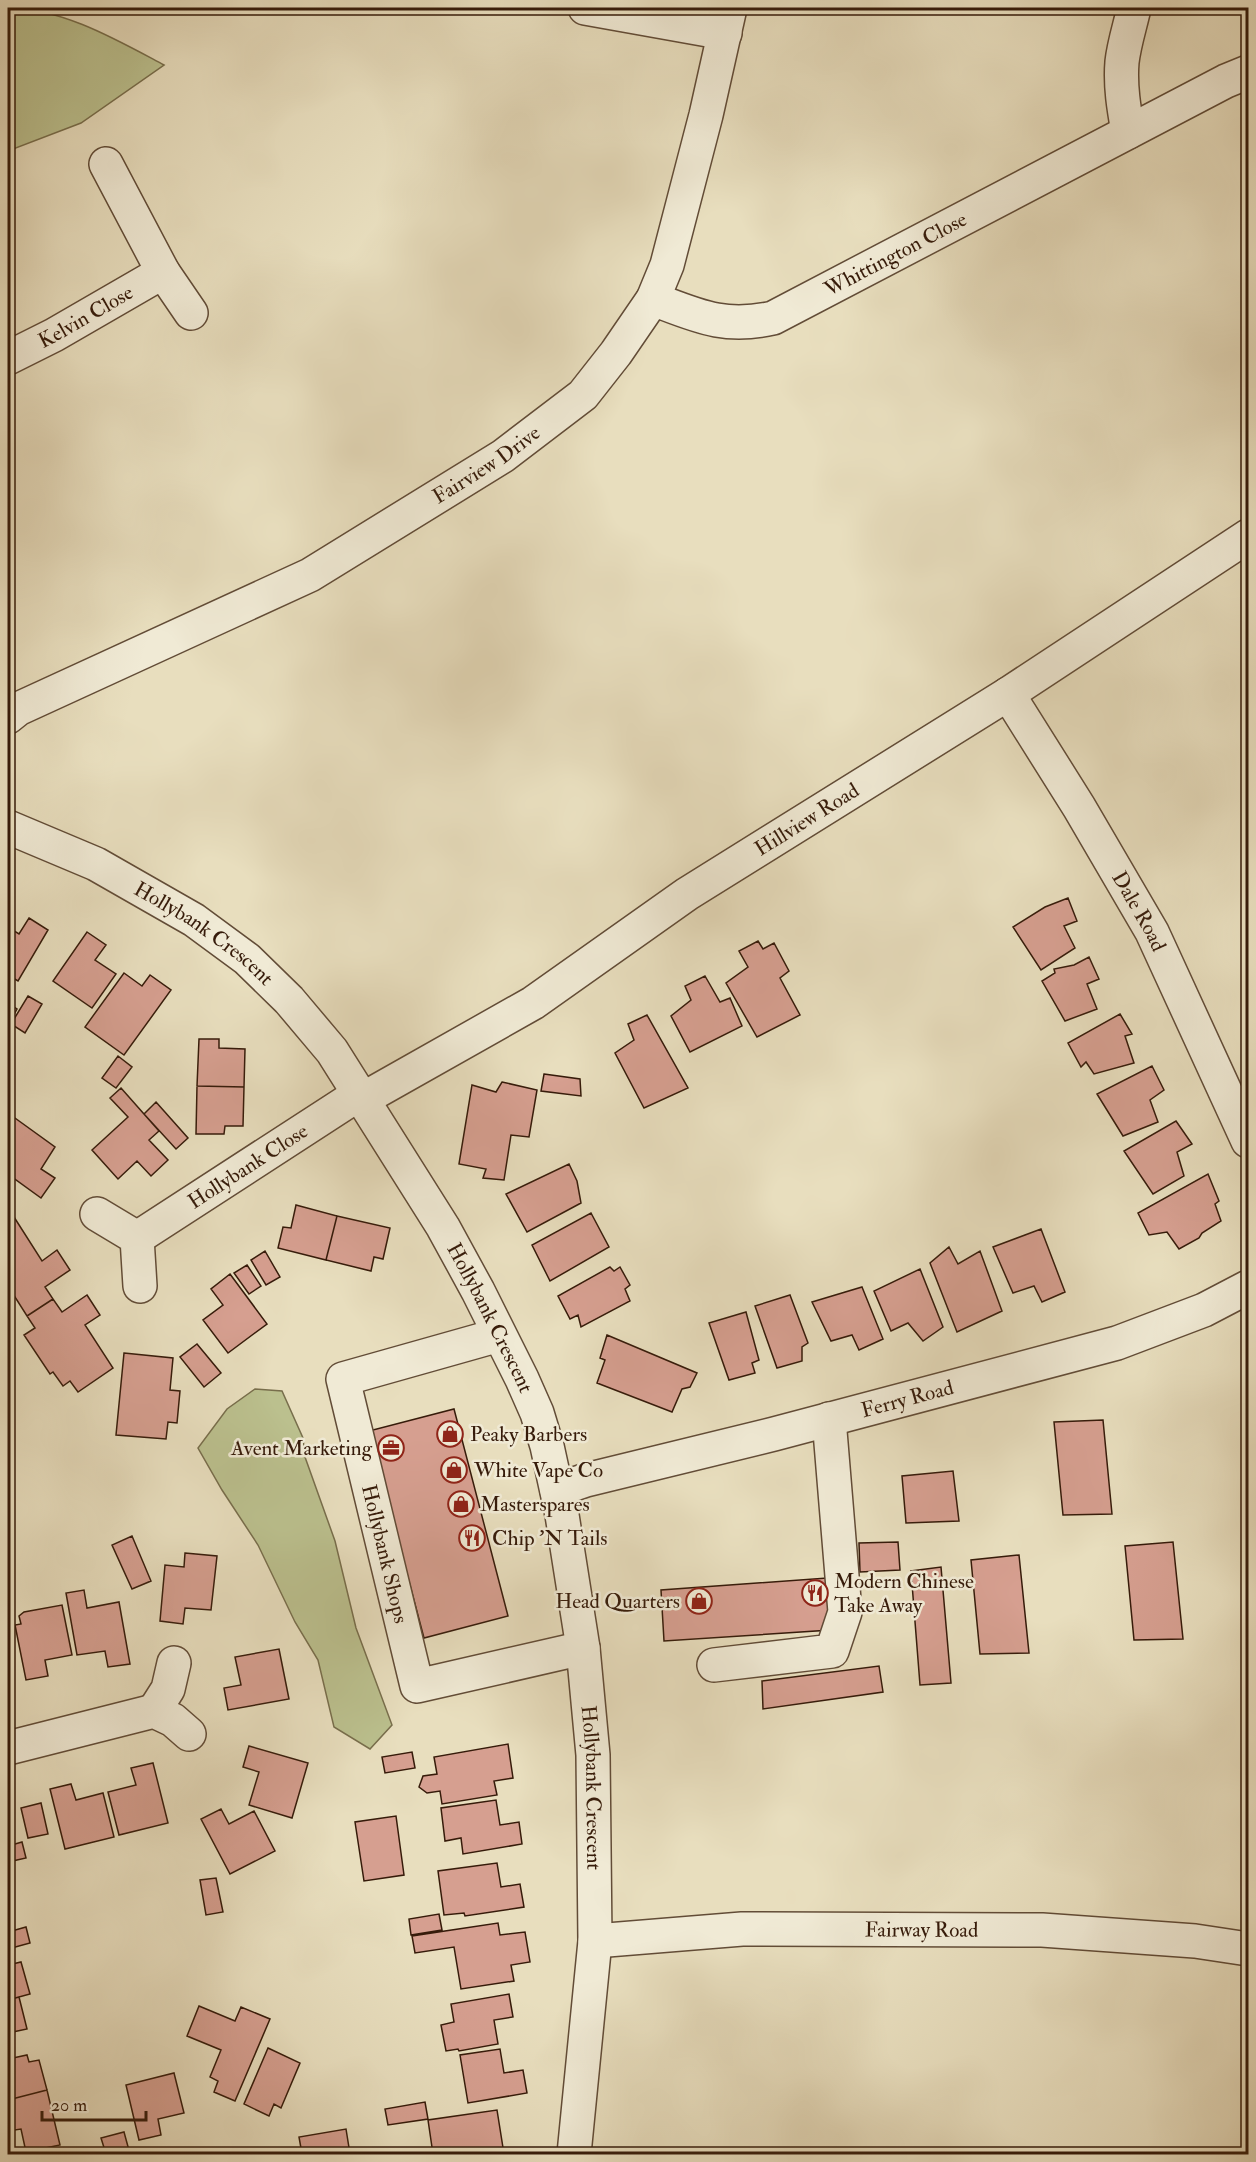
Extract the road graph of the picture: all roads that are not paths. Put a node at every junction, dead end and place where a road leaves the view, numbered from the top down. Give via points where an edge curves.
1 (585, 8) edge
2 (1134, 8) edge
3 (728, 20) edge
4 (1248, 72) edge
5 (1128, 132) junction
6 (106, 164) dead end
7 (163, 272) junction
8 (653, 299) junction
9 (191, 313) dead end
10 (8, 358) edge
11 (1248, 536) edge
12 (1008, 694) junction
13 (8, 717) edge
14 (8, 826) edge
15 (361, 1097) junction
16 (1242, 1105) edge
17 (1248, 1141) edge
18 (97, 1214) dead end
19 (137, 1238) junction
20 (140, 1286) dead end
21 (1248, 1287) edge
22 (500, 1335) junction
23 (829, 1419) junction
24 (557, 1490) junction
25 (583, 1648) junction
26 (174, 1663) dead end
27 (714, 1665) dead end
28 (154, 1711) junction
29 (189, 1734) dead end
30 (8, 1748) edge
31 (595, 1941) junction
32 (1248, 1949) edge
33 (574, 2154) edge

1 - 3 street
2 - 5 street via 1122,75
3 - 8 street, Fairview Drive via 668,265
4 - 5 street, Whittington Close
5 - 8 street, Whittington Close via 773,318 740,323 721,321
6 - 7 street
7 - 9 street
7 - 10 street, Kelvin Close
8 - 13 street, Fairview Drive via 583,395 503,456 310,575
11 - 12 street, Hillview Road
12 - 15 street, Hillview Road via 687,894 533,1003
12 - 16 street, Dale Road via 1152,932
14 - 15 street, Hollybank Crescent via 111,873 194,920 238,953 313,1027
15 - 19 street, Hollybank Close
15 - 22 street, Hollybank Crescent via 443,1227
16 - 17 street, Dale Road
18 - 19 street
19 - 20 street
21 - 23 street, Ferry Road via 1204,1310 1117,1343
22 - 24 street, Hollybank Crescent via 537,1413
22 - 25 street, Hollybank Shops via 343,1379 417,1686
23 - 24 street, Ferry Road
23 - 27 street via 845,1612 832,1651
24 - 25 street, Hollybank Crescent
25 - 31 street, Hollybank Crescent via 594,1755
26 - 28 street via 168,1689
28 - 29 street
28 - 30 street
31 - 32 street, Fairway Road via 742,1929 1042,1929
31 - 33 street, Hollybank Crescent

